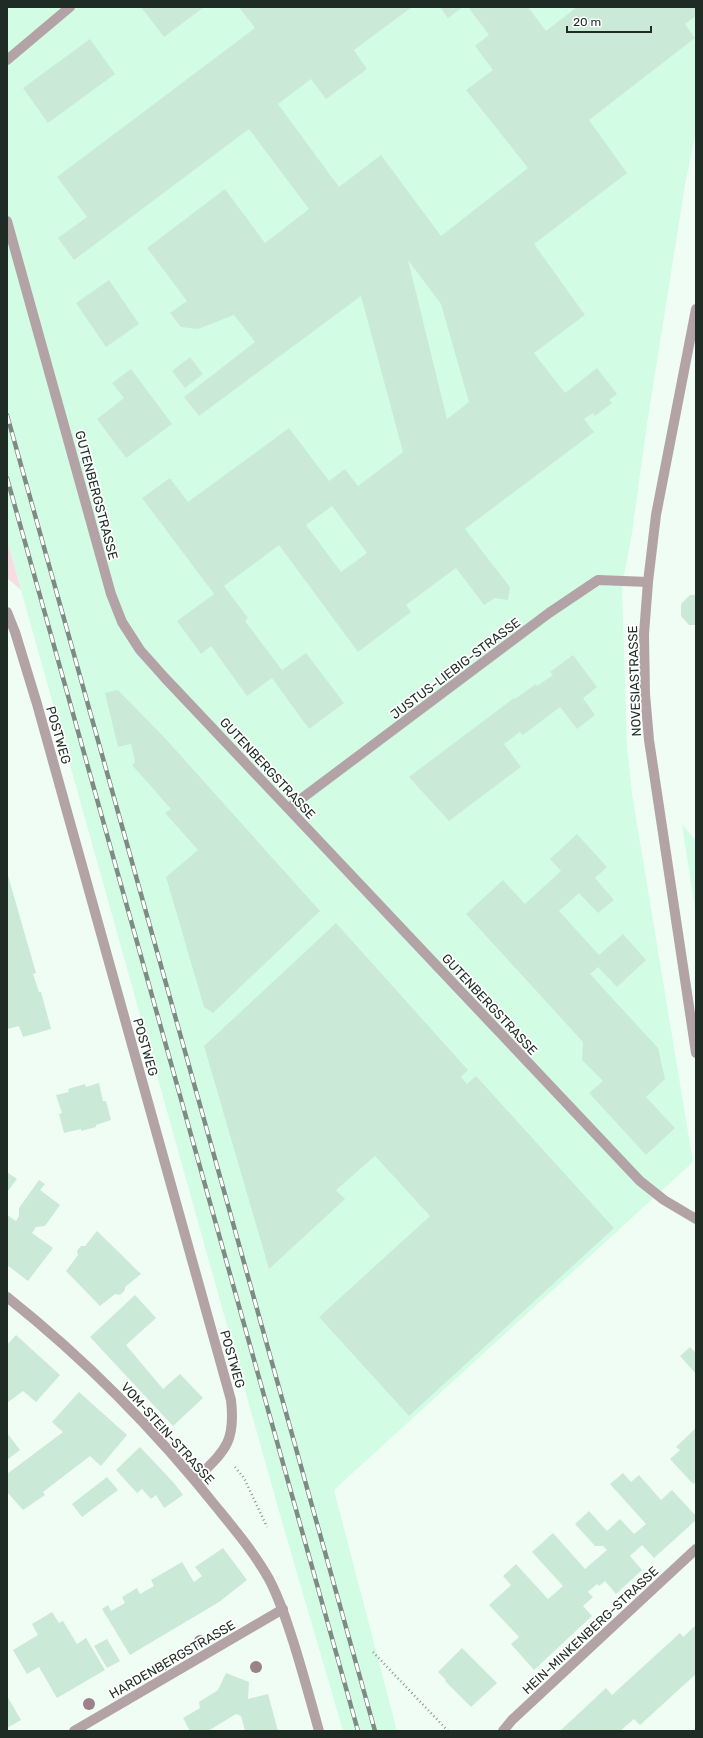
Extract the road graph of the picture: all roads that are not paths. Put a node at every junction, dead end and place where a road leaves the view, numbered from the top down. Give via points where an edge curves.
1 (70, 7) edge
2 (7, 60) edge
3 (7, 221) edge
4 (696, 309) edge
5 (648, 582) junction
6 (7, 612) edge
7 (289, 808) junction
8 (696, 1053) edge
9 (696, 1219) edge
10 (7, 1297) edge
11 (195, 1480) junction
12 (696, 1549) edge
13 (283, 1609) junction
14 (74, 1731) edge
15 (319, 1731) edge
16 (503, 1731) edge

1 - 2 street
3 - 7 street, GUTENBERGSTRASSE via 111,594 122,622 140,650 165,678
4 - 5 street, NOVESIASTRASSE via 656,515
5 - 7 street, JUSTUS-LIEBIG-STRASSE via 598,580 548,613
5 - 8 street, NOVESIASTRASSE via 644,634 648,732
6 - 11 street, POSTWEG via 36,704 232,1400 232,1429 228,1442 222,1453
7 - 9 street, GUTENBERGSTRASSE via 640,1181 664,1200
10 - 11 street, VOM-STEIN-STRASSE via 103,1381
11 - 13 street, VOM-STEIN-STRASSE via 252,1551
12 - 16 street, HEIN-MINKENBERG-STRASSE
13 - 14 street, HARDENBERGSTRASSE
13 - 15 street, VOM-STEIN-STRASSE

